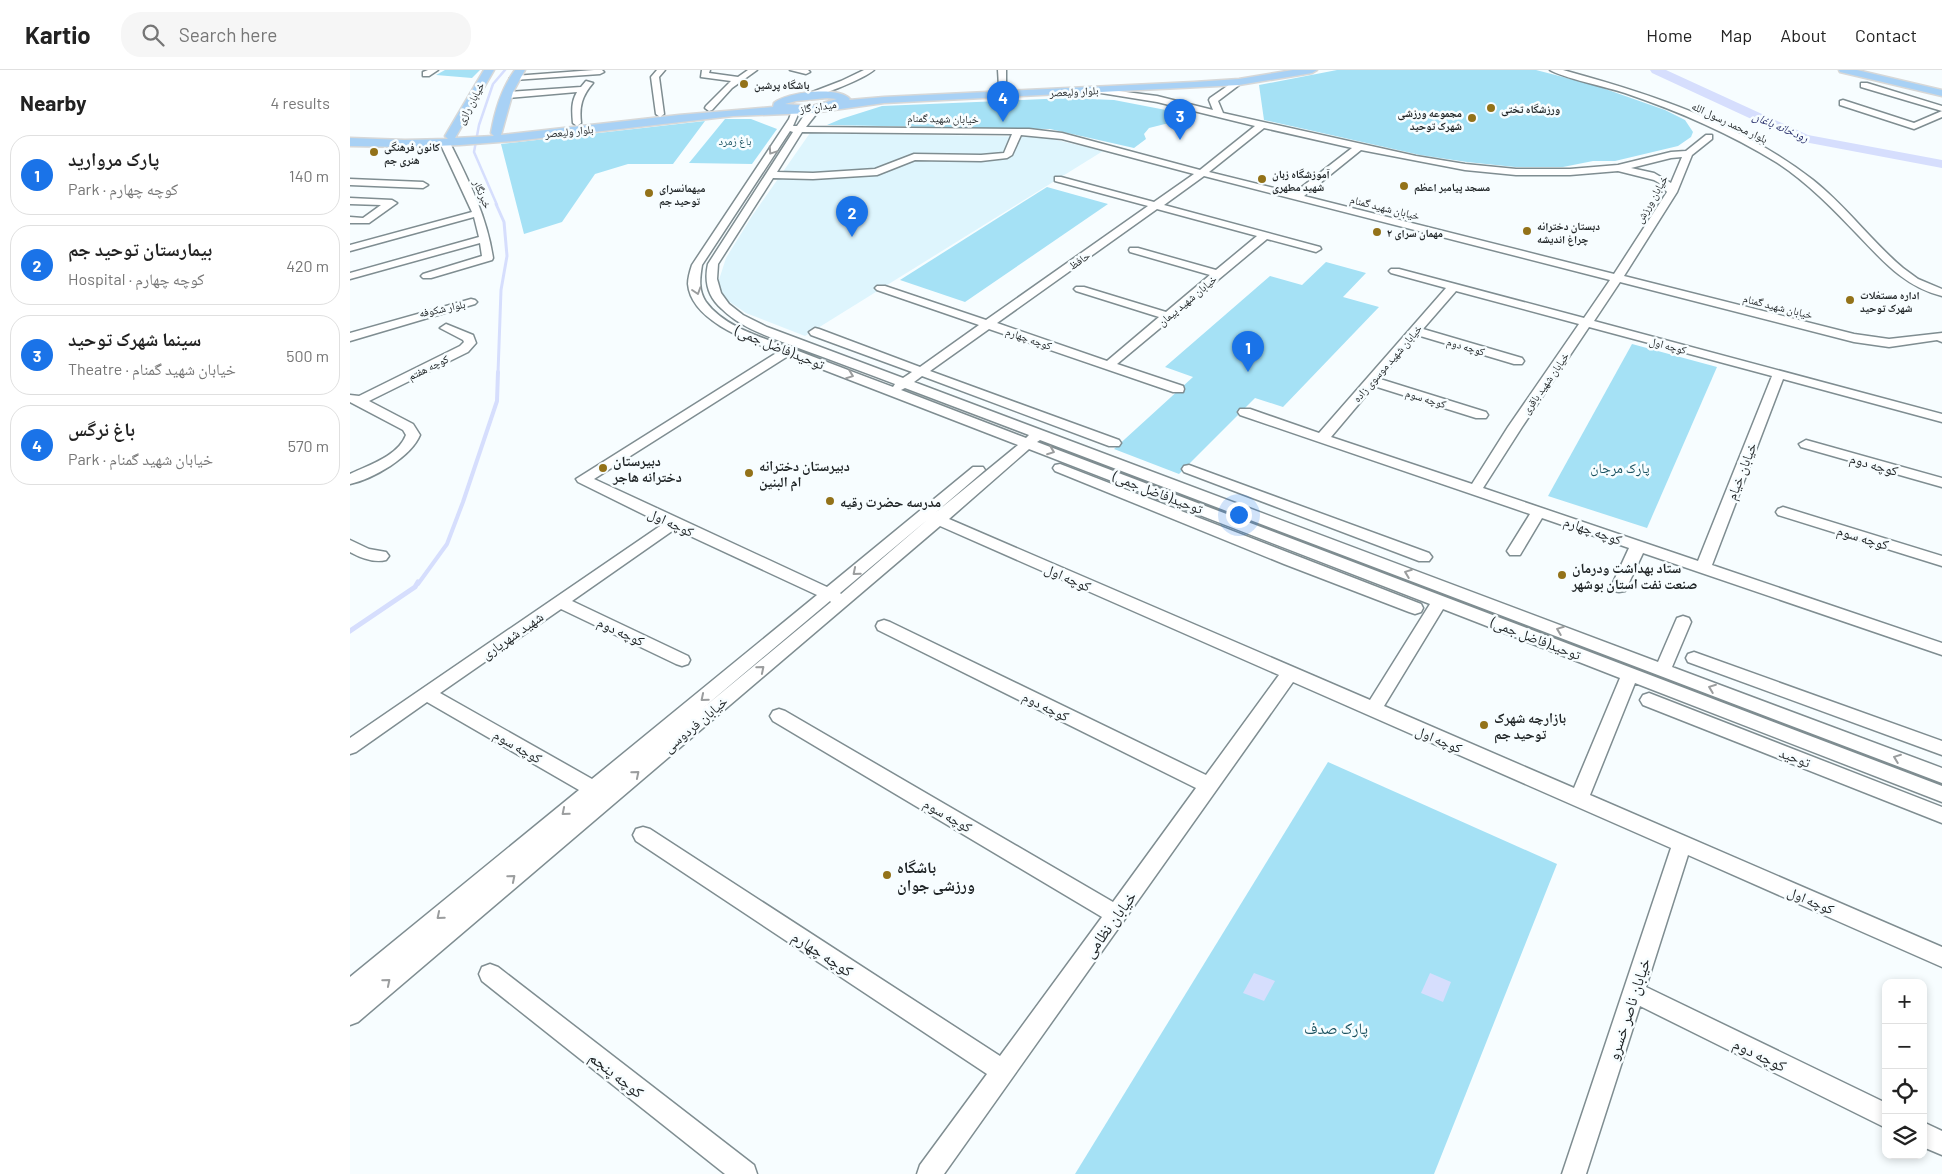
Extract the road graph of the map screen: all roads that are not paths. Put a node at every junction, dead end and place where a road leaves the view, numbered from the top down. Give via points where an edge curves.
1 (434, 70) edge
2 (489, 70) edge
3 (661, 70) edge
4 (706, 70) edge
5 (753, 70) edge
6 (794, 70) edge
7 (1002, 70) edge
8 (1269, 70) edge
9 (1312, 70) edge
10 (1554, 70) edge
11 (1844, 70) edge
12 (1877, 70) edge
13 (600, 71) edge
14 (806, 72) dead end
15 (874, 72) edge
16 (426, 74) dead end
17 (517, 74) edge
18 (738, 79) junction
19 (1239, 82) junction
20 (1864, 85) dead end
21 (1942, 86) edge
22 (1003, 87) junction
23 (582, 89) junction
24 (1095, 90) junction
25 (1942, 93) edge
26 (507, 95) junction
27 (835, 96) junction
28 (1843, 103) dead end
29 (791, 106) junction
30 (709, 108) junction
31 (746, 108) junction
32 (817, 108) junction
33 (1942, 109) edge
34 (501, 112) junction
35 (660, 114) junction
36 (1219, 114) junction
37 (1942, 114) edge
38 (476, 117) junction
39 (577, 123) junction
40 (1262, 125) junction
41 (793, 129) junction
42 (1014, 132) junction
43 (350, 134) edge
44 (491, 135) junction
45 (1709, 137) dead end
46 (456, 139) junction
47 (350, 142) edge
48 (1359, 146) junction
49 (1688, 154) junction
50 (896, 155) dead end
51 (878, 160) dead end
52 (1618, 168) junction
53 (874, 172) junction
54 (1202, 173) junction
55 (770, 175) junction
56 (1058, 179) dead end
57 (350, 182) edge
58 (423, 185) dead end
59 (1672, 192) junction
60 (750, 194) junction
61 (1296, 197) junction
62 (350, 201) edge
63 (1156, 206) junction
64 (478, 213) junction
65 (350, 220) edge
66 (1266, 235) junction
67 (486, 238) junction
68 (350, 248) edge
69 (1316, 249) dead end
70 (1134, 250) dead end
71 (1395, 271) dead end
72 (1218, 274) junction
73 (350, 276) edge
74 (427, 276) dead end
75 (1617, 278) junction
76 (1453, 287) junction
77 (881, 288) dead end
78 (1080, 289) dead end
79 (1942, 293) edge
80 (1168, 316) junction
81 (1587, 322) junction
82 (988, 324) junction
83 (446, 328) dead end
84 (350, 330) edge
85 (1415, 331) junction
86 (815, 332) dead end
87 (350, 337) edge
88 (1942, 338) edge
89 (788, 352) junction
90 (1518, 361) dead end
91 (1109, 365) junction
92 (922, 371) junction
93 (1779, 374) junction
94 (1372, 381) junction
95 (899, 387) junction
96 (1178, 389) dead end
97 (354, 399) edge
98 (1245, 412) dead end
99 (1481, 415) dead end
100 (1942, 418) edge
101 (1028, 436) junction
102 (1322, 438) junction
103 (1114, 443) dead end
104 (1806, 444) dead end
105 (1060, 468) dead end
106 (1189, 470) dead end
107 (350, 480) edge
108 (1942, 484) edge
109 (1475, 490) junction
110 (1538, 512) junction
111 (1783, 512) dead end
112 (931, 517) junction
113 (1321, 519) junction
114 (674, 523) junction
115 (1304, 541) junction
116 (350, 545) edge
117 (1638, 546) junction
118 (1515, 552) dead end
119 (381, 556) dead end
120 (1424, 557) dead end
121 (1289, 560) junction
122 (1942, 561) edge
123 (1703, 568) junction
124 (1619, 587) dead end
125 (836, 598) junction
126 (1440, 601) junction
127 (560, 602) junction
128 (1415, 608) dead end
129 (1683, 622) dead end
130 (884, 626) dead end
131 (1942, 649) edge
132 (1694, 658) dead end
133 (682, 660) dead end
134 (1663, 669) junction
135 (1289, 674) junction
136 (1630, 674) junction
137 (427, 694) junction
138 (1648, 700) dead end
139 (1814, 701) junction
140 (1732, 704) junction
141 (1373, 710) junction
142 (779, 716) dead end
143 (1805, 732) junction
144 (350, 747) edge
145 (1942, 748) edge
146 (1799, 759) junction
147 (1942, 776) edge
148 (1208, 785) junction
149 (601, 793) junction
150 (1942, 794) edge
151 (1579, 799) junction
152 (1942, 815) edge
153 (643, 835) dead end
154 (1682, 844) junction
155 (1116, 914) junction
156 (1942, 957) edge
157 (490, 974) dead end
158 (350, 991) edge
159 (1634, 992) junction
160 (350, 1014) edge
161 (1003, 1071) junction
162 (1882, 1114) edge
163 (1927, 1136) edge
164 (1942, 1144) edge
165 (1579, 1172) edge
166 (745, 1174) edge
167 (929, 1174) edge

1 - 16 street
2 - 38 main road, خیابان رازی via 477,84
3 - 35 street via 655,77
4 - 18 street via 704,74
5 - 18 street
6 - 14 street
7 - 22 street
8 - 22 main road, بلوار ولیعصر via 1190,79
9 - 19 main road, بلوار ولیعصر
10 - 79 street, بلوار محمد رسول الله via 1669,107 1767,152 1810,183 1910,279
11 - 25 main road
12 - 21 main road
13 - 17 street
13 - 23 street
15 - 27 street
15 - 27 street via 848,88 837,89
17 - 26 main road
18 - 30 street
19 - 24 main road, بلوار ولیعصر
19 - 36 street via 1213,100
20 - 33 street
22 - 27 main road, بلوار ولیعصر
23 - 26 street
23 - 39 street via 575,109
24 - 27 main road, بلوار ولیعصر via 884,100
24 - 36 street via 1156,99
26 - 34 main road
27 - 29 main road, میدان گاز via 806,96
27 - 32 main road, میدان گاز
28 - 37 street via 1914,126
29 - 31 main road, بلوار ولیعصر
29 - 32 main road, میدان گاز
29 - 41 street, توحید(فاضل جمی)
30 - 31 main road, بلوار ولیعصر
30 - 35 main road, بلوار ولیعصر
31 - 44 main road, بلوار ولیعصر
32 - 41 street, توحید(فاضل جمی)
34 - 38 main road
34 - 44 main road
35 - 39 main road, بلوار ولیعصر
36 - 40 street
38 - 46 main road, خیابان رازی
39 - 44 main road, بلوار ولیعصر
40 - 48 street
40 - 54 street, حافظ
41 - 42 street, خیابان شهید گمنام
41 - 55 street, توحید(فاضل جمی)
41 -> 60 street, توحید(فاضل جمی)
42 - 50 street via 1001,154
42 - 53 street via 1007,155 914,157
42 - 54 street, خیابان شهید گمنام via 1062,136
43 - 46 main road, بلوار ولیعصر
44 - 46 main road, بلوار ولیعصر
45 - 49 street, خیابان ورزش
46 - 47 main road, بلوار ولیعصر via 387,144
46 - 64 street, خبرنگار
48 - 52 street via 1465,167 1534,172
48 - 61 street
49 - 52 street
49 - 59 street, خیابان ورزش
51 - 53 street
52 - 59 street via 1658,179
53 - 55 street
54 - 61 street, خیابان شهید گمنام
54 - 63 street, حافظ
55 - 60 street, توحید(فاضل جمی)
56 - 63 street
57 - 58 street
59 - 75 street, خیابان ورزش
60 -> 89 street, توحید(فاضل جمی) via 697,265 694,285 702,305 721,322
60 - 95 street, توحید(فاضل جمی) via 713,264 711,283 719,300 736,316 763,330
61 - 75 street, خیابان شهید گمنام
62 - 65 street via 392,203 365,221
63 - 66 street
63 - 82 street, حافظ
64 - 67 street, خبرنگار
64 - 68 street
66 - 69 street
66 - 72 street, خیابان شهید پیمان
67 - 73 street
67 - 74 street, خبرنگار via 488,258
70 - 72 street
71 - 76 street, کوچه اول
72 - 80 street, خیابان شهید پیمان
75 - 81 street, خیابان شهید باقری
75 - 88 street, خیابان شهید گمنام via 1854,338 1889,343
76 - 81 street, کوچه اول
76 - 85 street, خیابان شهید موسوی زاده
77 - 82 street, کوچه چهارم
78 - 80 street
80 - 91 street, خیابان شهید پیمان
81 - 93 street, کوچه اول
81 - 109 street, خیابان شهید باقری
82 - 91 street, کوچه چهارم
82 - 92 street, حافظ
83 - 97 street, کوچه هفتم via 469,338 470,343 464,349
84 - 87 street, بلوار شکوفه via 471,302
85 - 90 street, کوچه دوم
85 - 94 street, خیابان شهید موسوی زاده
86 - 92 street
89 -> 95 street, توحید(فاضل جمی)
89 - 114 street, کوچه اول via 583,479
91 - 96 street, کوچه چهارم
92 - 95 street, حافظ
92 - 103 street
93 - 100 street, کوچه اول
93 - 123 street, خیابان خیام
94 - 99 street, کوچه سوم
94 - 102 street, خیابان شهید موسوی زاده
95 - 101 street, توحید(فاضل جمی)
97 - 107 street via 408,427 414,435 404,450
98 - 102 street, کوچه چهارم
101 - 112 street, خیابان فردوسی
101 - 115 street, توحید(فاضل جمی)
102 - 109 street, کوچه چهارم
104 - 108 street, کوچه دوم
105 - 121 street
106 - 113 street
109 - 110 street, کوچه چهارم
110 - 117 street, کوچه چهارم
110 - 118 street
111 - 122 street, کوچه سوم
112 - 125 street, خیابان فردوسی
112 - 135 street, کوچه اول
113 - 115 street
113 - 120 street
114 - 125 street, کوچه اول
114 - 127 street, شهید شهریاری
115 - 121 street
115 - 126 street, توحید(فاضل جمی)
134 -> 115 street, توحید(فاضل جمی)
116 - 119 street via 365,554
117 - 123 street, کوچه چهارم
117 - 124 street
121 - 128 street
123 - 131 street, کوچه چهارم
125 - 149 street, خیابان فردوسی
126 - 136 street, توحید(فاضل جمی)
126 - 141 street
127 - 133 street, کوچه دوم
127 - 137 street, شهید شهریاری
129 - 134 street
130 - 148 street, کوچه دوم
132 - 139 street
140 -> 134 street, توحید(فاضل جمی)
135 - 141 street, کوچه اول
135 - 148 street, خیابان نظامی
136 - 140 street, توحید(فاضل جمی)
136 - 151 street
137 - 144 street, شهید شهریاری
137 - 149 street, کوچه سوم
138 - 146 street, توحید
139 - 143 street
139 - 145 street
140 - 143 street, توحید(فاضل جمی)
141 - 151 street, کوچه اول
142 - 155 street, کوچه سوم
143 - 146 street
147 -> 143 street, توحید(فاضل جمی)
143 - 150 street, توحید(فاضل جمی)
146 - 152 street, توحید
148 - 155 street, خیابان نظامی
149 -> 158 street, خیابان فردوسی
160 -> 149 street, خیابان فردوسی
151 - 154 street, کوچه اول
153 - 161 street, کوچه چهارم
154 - 156 street, کوچه اول
154 - 159 street, خیابان ناصر خسرو
155 - 161 street, خیابان نظامی
157 - 166 street, کوچه پنجم
159 - 162 street, کوچه دوم
159 - 165 street, خیابان ناصر خسرو
161 - 167 street, خیابان نظامی
163 - 164 street

